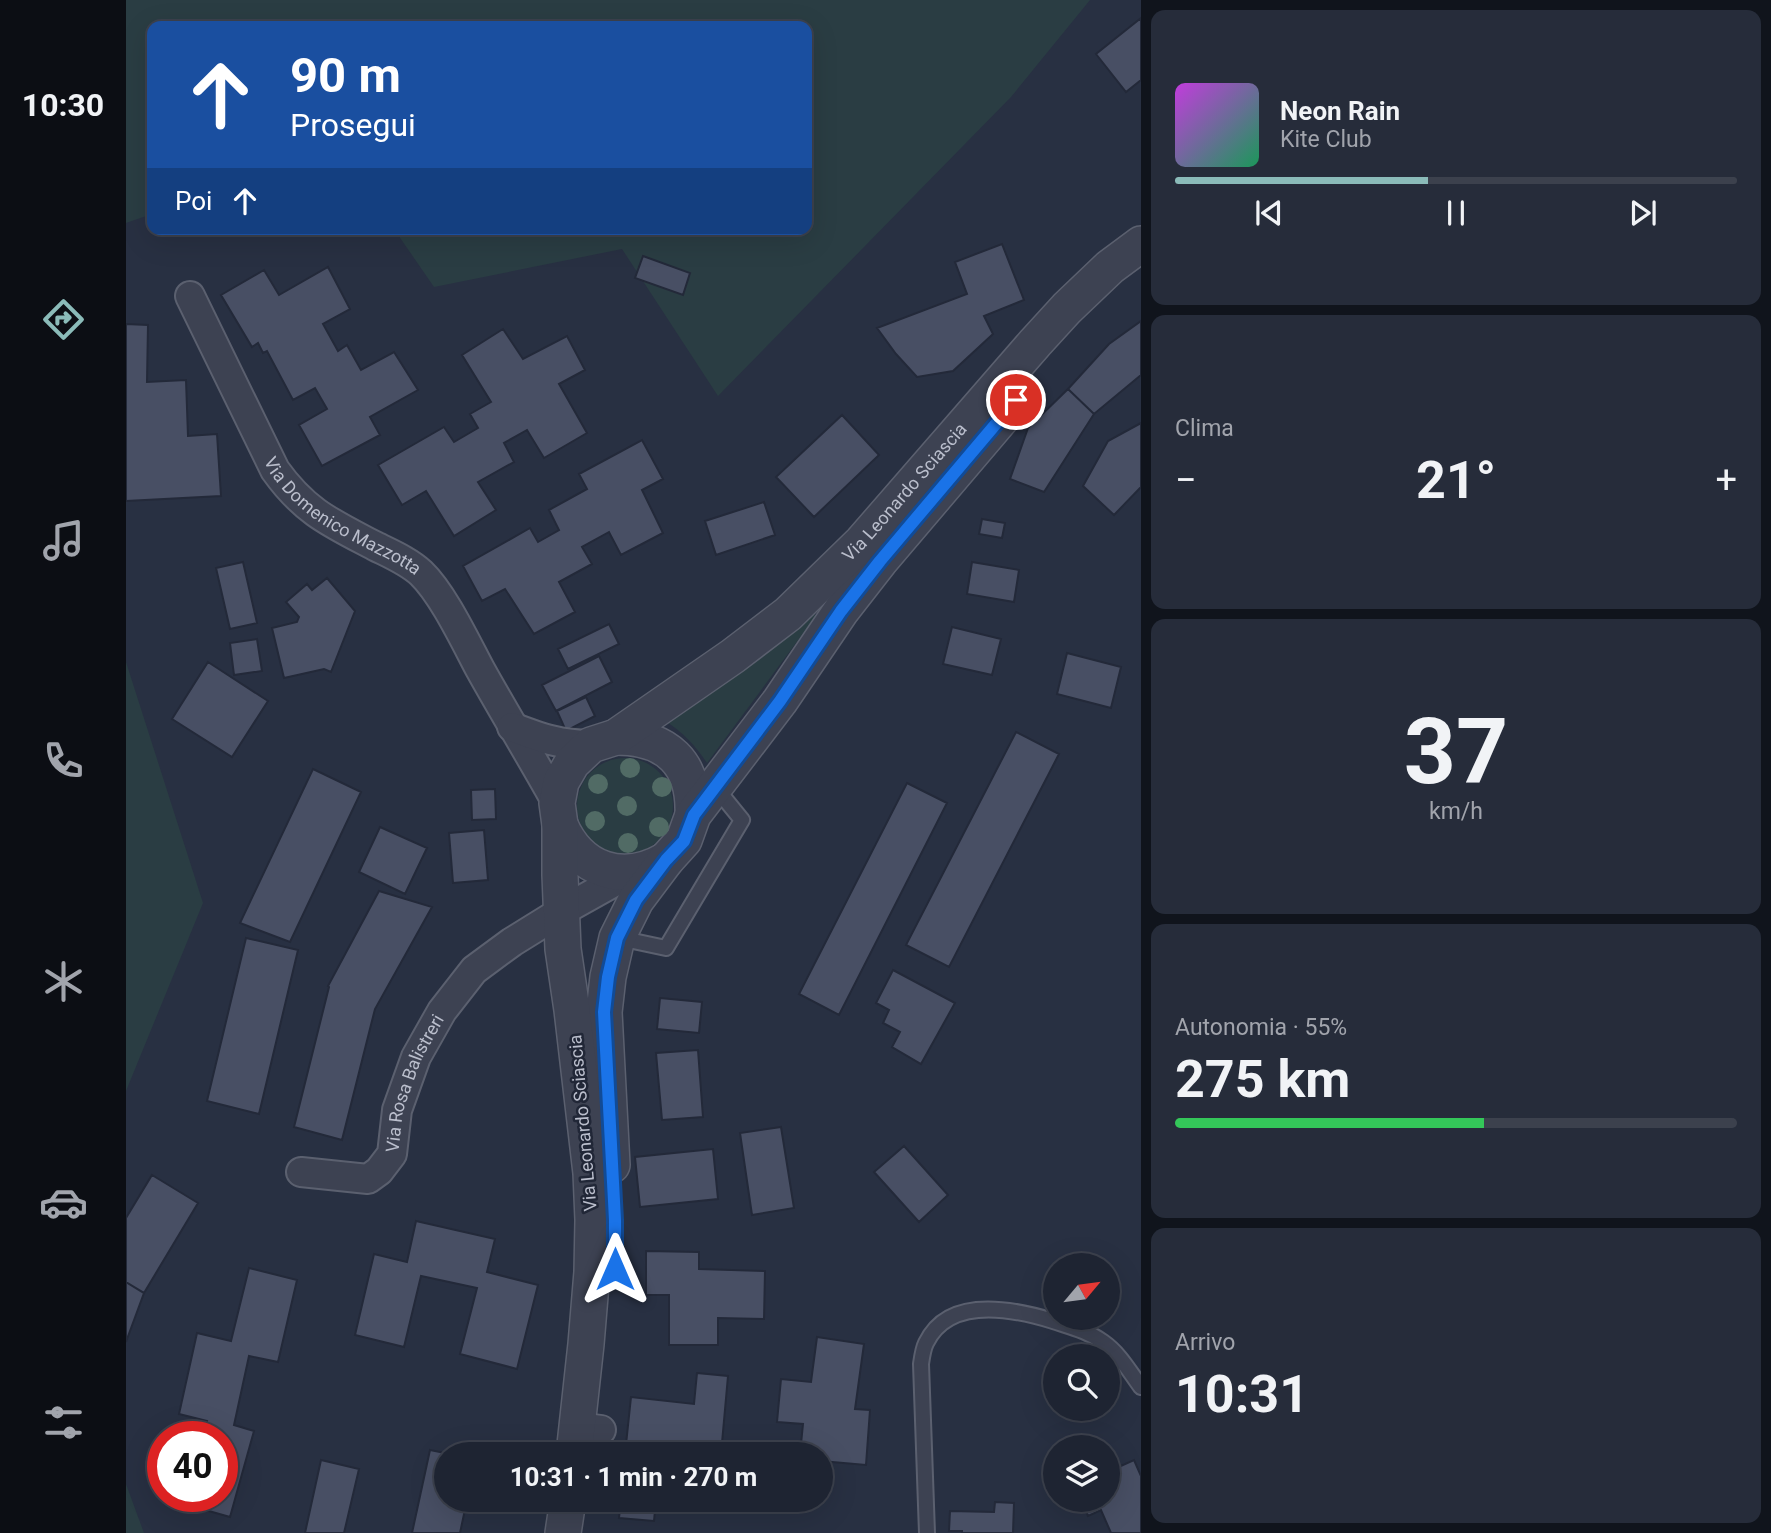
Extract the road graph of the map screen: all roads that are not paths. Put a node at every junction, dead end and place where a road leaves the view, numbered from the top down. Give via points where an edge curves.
1 (1141, 244) edge
2 (1141, 270) edge
3 (190, 296) dead end
4 (815, 588) junction
5 (841, 611) junction
6 (512, 727) junction
7 (603, 741) junction
8 (720, 781) junction
9 (559, 814) junction
10 (694, 815) junction
11 (666, 860) junction
12 (630, 873) junction
13 (560, 876) junction
14 (562, 911) junction
15 (512, 942) junction
16 (616, 942) junction
17 (563, 949) junction
18 (301, 1171) dead end
19 (1141, 1387) edge
20 (588, 1441) edge
21 (566, 1512) edge
22 (589, 1512) edge
23 (563, 1533) edge
24 (586, 1533) edge
25 (927, 1533) edge

1 - 4 street, Via Leonardo Sciascia via 1068,308 862,542
2 - 5 street, Via Leonardo Sciascia via 1105,301 1051,360
3 - 6 street, Via Domenico Mazzotta via 288,488 324,520 423,574
4 - 5 street
4 - 7 street, Via Leonardo Sciascia via 733,656
5 - 8 street, Via Leonardo Sciascia
6 - 7 street via 571,745
6 - 9 street, Via Domenico Mazzotta
7 - 9 street via 572,762 561,782
7 - 10 street via 634,737 667,750 689,779
8 - 10 street, Via Leonardo Sciascia
8 - 16 lane via 742,820 666,948
9 - 12 street via 573,848 593,864
9 - 13 street, Via Leonardo Sciascia
10 - 11 street via 684,841
11 - 12 street
11 - 16 street, Via Leonardo Sciascia via 636,900
12 - 14 street
13 - 14 street, Via Leonardo Sciascia
13 - 15 street
14 - 15 street
14 - 17 street, Via Leonardo Sciascia
15 - 17 street via 536,939
15 - 18 street, Via Rosa Balistreri via 474,970 442,1011 416,1057 397,1110 392,1154 379,1171 368,1179
16 - 20 street, Via Leonardo Sciascia via 604,1012 615,1269 610,1345
17 - 20 street, Via Leonardo Sciascia via 591,1172
19 - 25 lane via 1116,1353 1086,1331 1002,1309 950,1318 925,1343 921,1364
21 - 23 street
22 - 24 street

